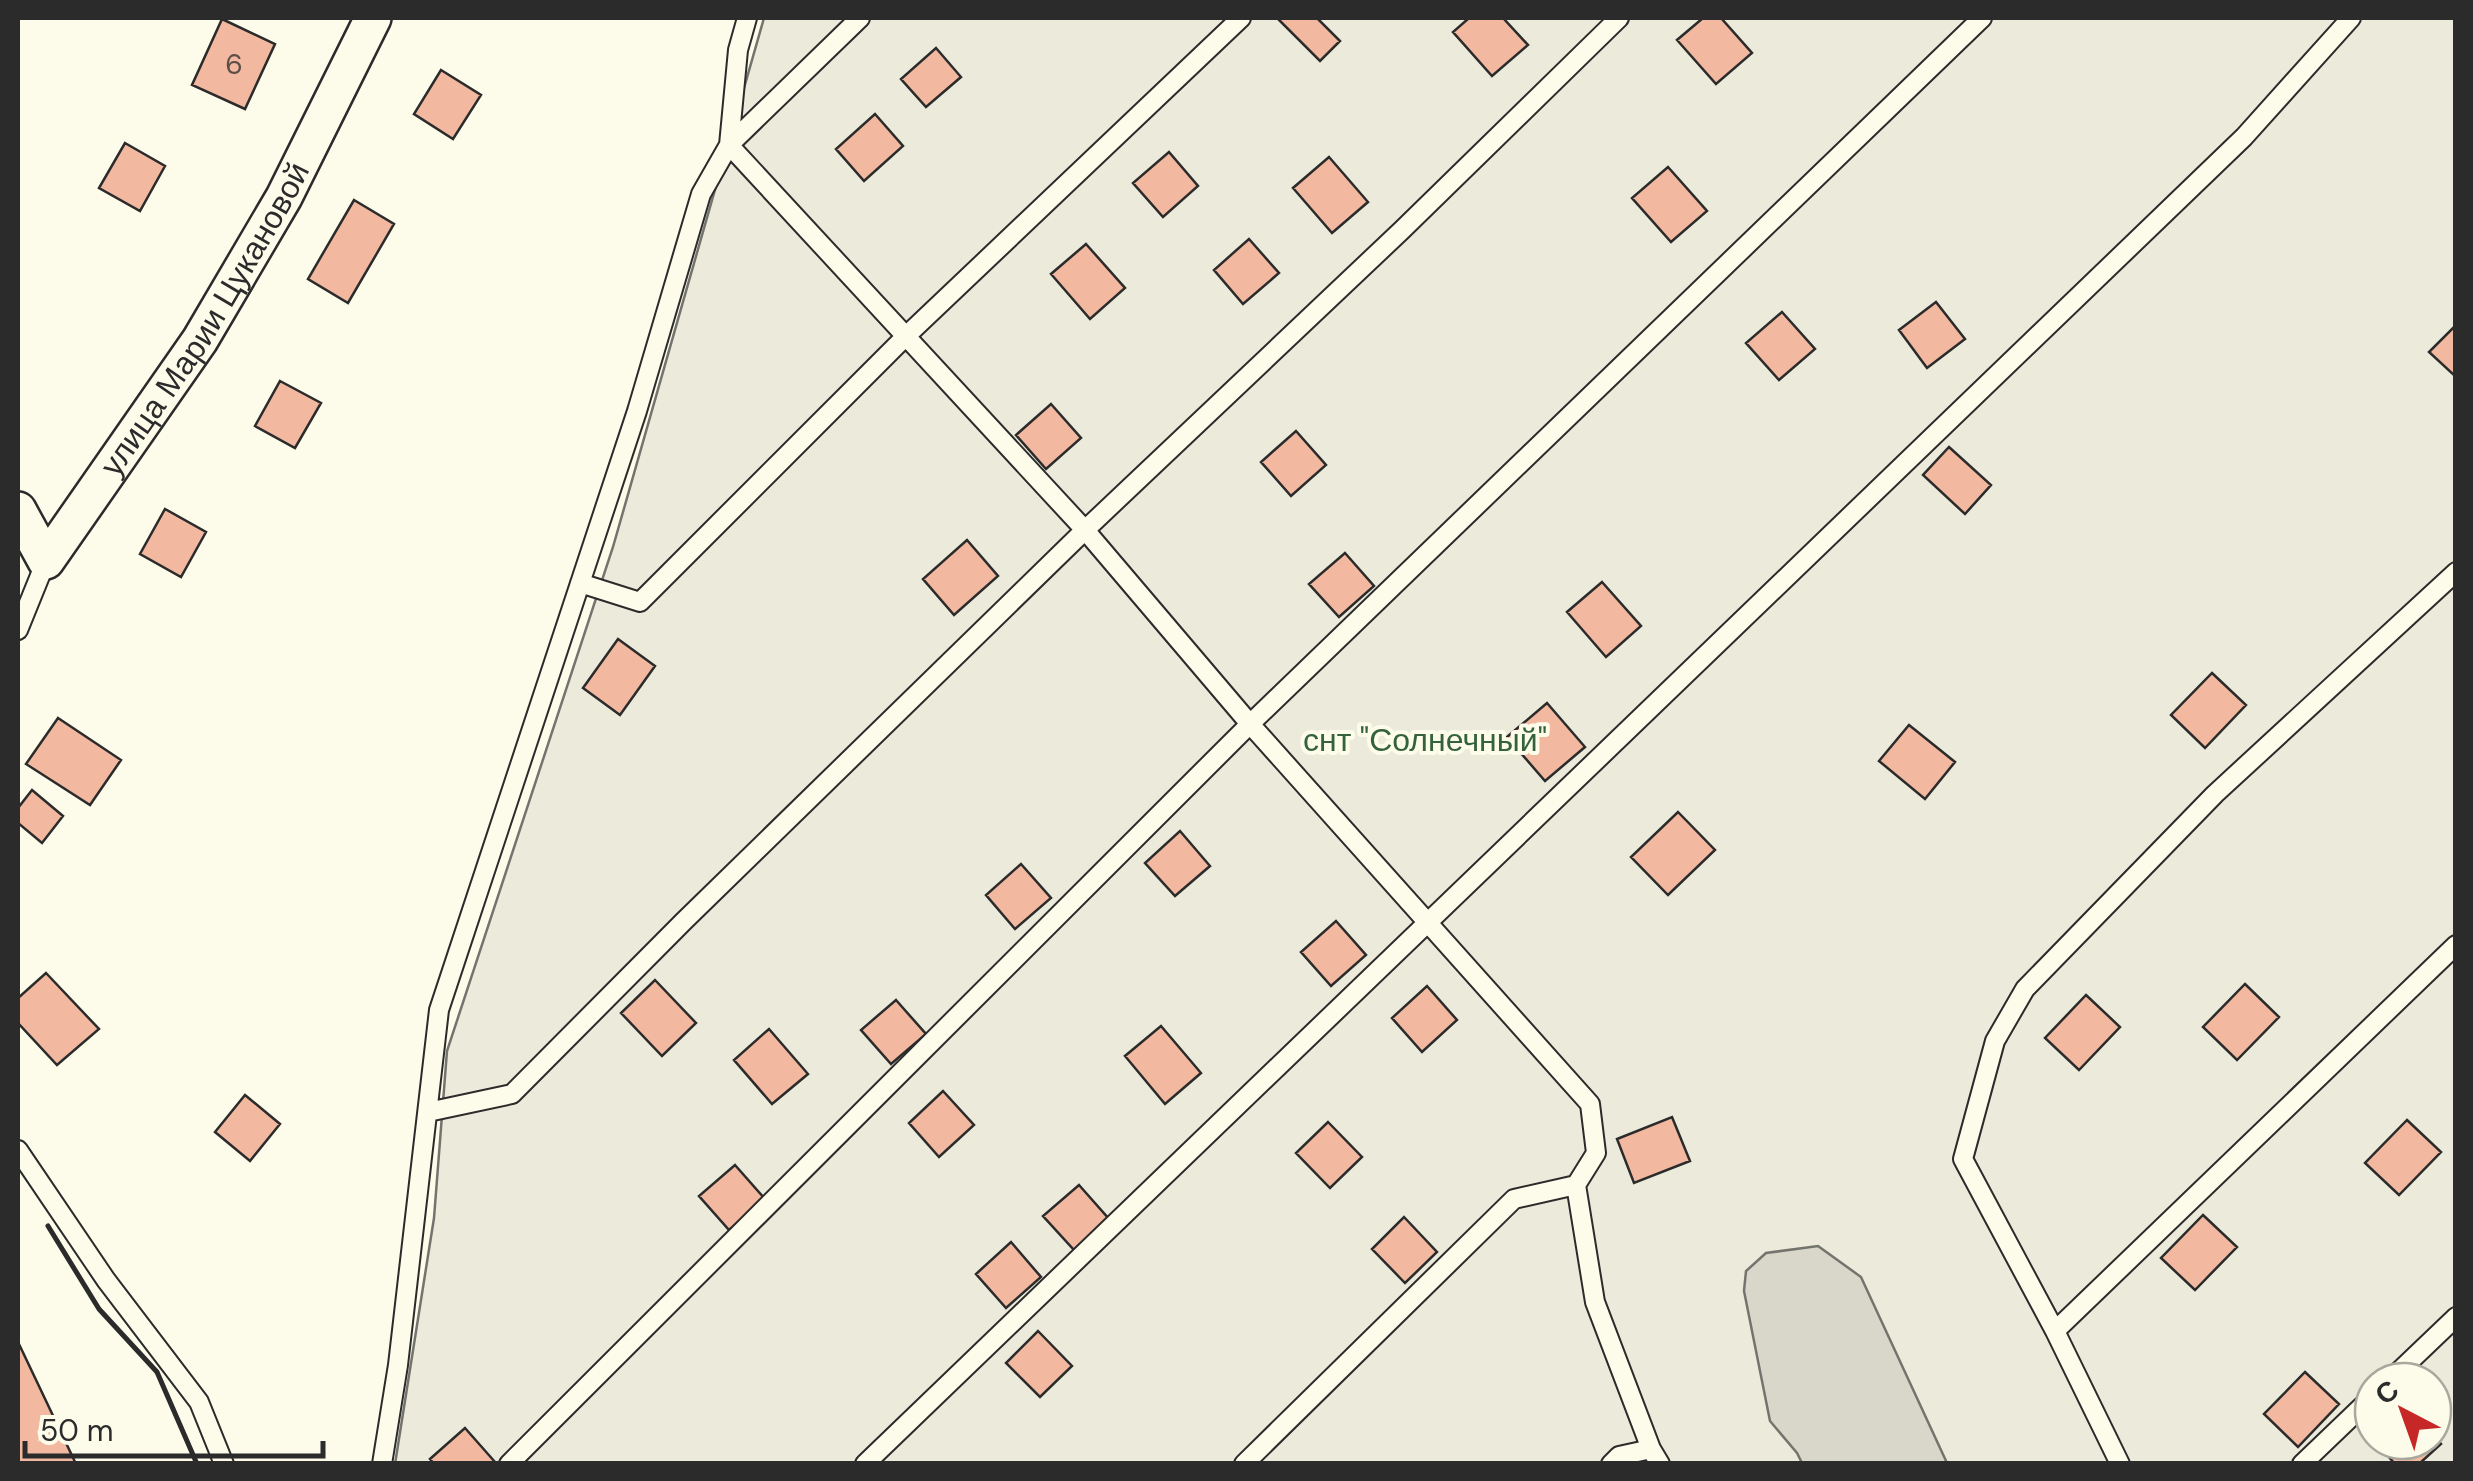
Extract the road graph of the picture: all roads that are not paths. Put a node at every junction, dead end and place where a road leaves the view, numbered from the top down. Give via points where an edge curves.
1 (373, 18) edge
2 (747, 18) edge
3 (860, 18) edge
4 (1241, 18) edge
5 (1619, 18) edge
6 (1982, 18) edge
7 (2351, 18) edge
8 (729, 146) junction
9 (904, 338) junction
10 (18, 510) edge
11 (1085, 530) junction
12 (46, 561) junction
13 (2456, 572) edge
14 (580, 583) junction
15 (18, 630) edge
16 (1250, 724) junction
17 (1429, 920) junction
18 (2456, 945) edge
19 (428, 1112) junction
20 (18, 1150) edge
21 (1576, 1185) junction
22 (2456, 1317) edge
23 (2055, 1331) junction
24 (2409, 1361) edge
25 (2353, 1415) edge
26 (1655, 1456) edge
27 (224, 1464) edge
28 (382, 1464) edge
29 (509, 1464) edge
30 (865, 1464) edge
31 (1244, 1464) edge
32 (1610, 1464) edge
33 (2120, 1464) edge
34 (2302, 1464) edge

1 - 12 street, улица Марии Цукановой via 284,198 200,340
2 - 8 lane
3 - 8 lane
4 - 9 lane
5 - 11 lane
6 - 16 lane
7 - 17 lane via 2244,138
8 - 9 lane
8 - 14 lane via 701,194
9 - 11 lane
9 - 14 lane via 640,602
10 - 12 street
11 - 16 lane
11 - 19 lane via 512,1094
12 - 15 lane
13 - 23 lane via 2214,794 2024,989 1995,1041 1964,1159
14 - 19 lane via 438,1010
16 - 17 lane
16 - 29 lane
17 - 21 lane via 1590,1104 1596,1153
17 - 30 lane
18 - 23 lane
19 - 28 lane
20 - 27 lane via 199,1402
21 - 26 lane via 1595,1302
21 - 31 lane via 1514,1199
22 - 24 lane
23 - 33 lane
25 - 34 lane
26 - 32 lane via 1619,1456

